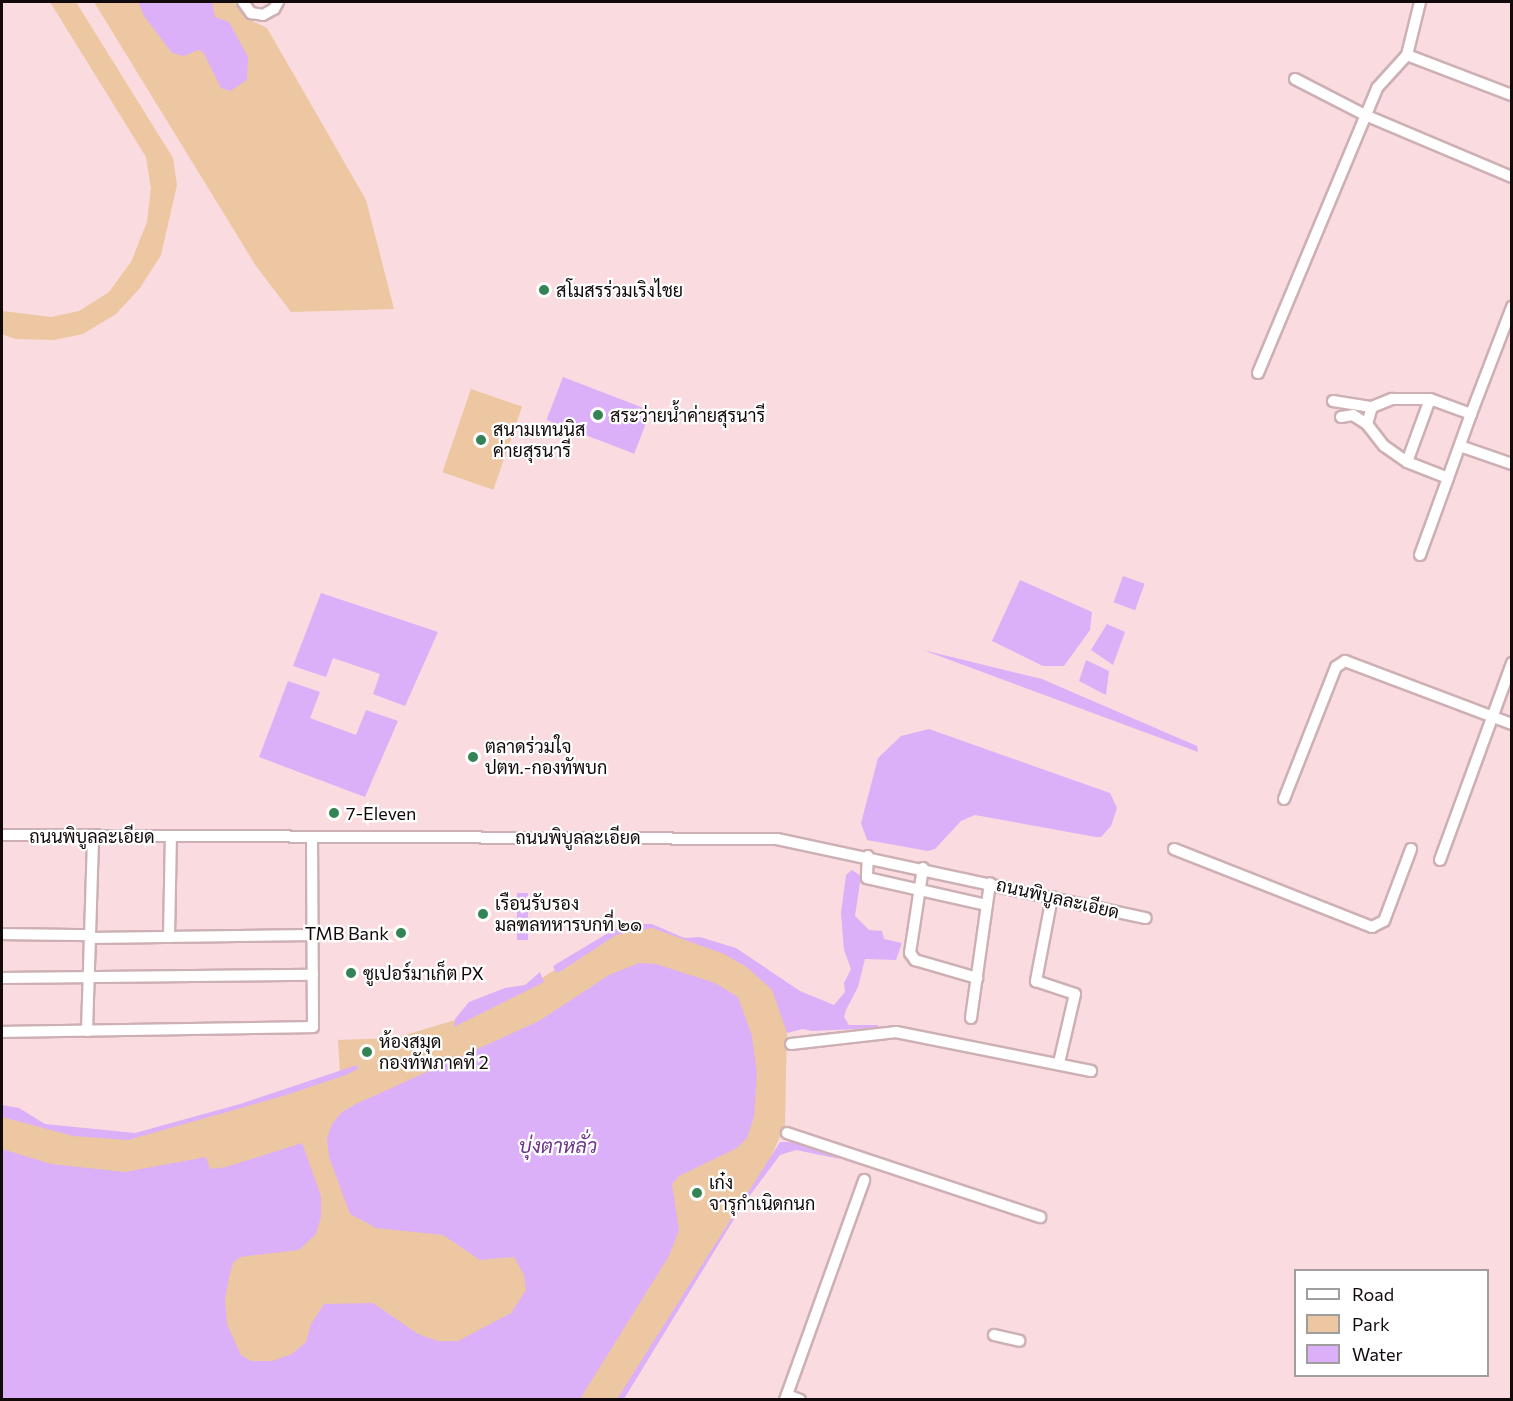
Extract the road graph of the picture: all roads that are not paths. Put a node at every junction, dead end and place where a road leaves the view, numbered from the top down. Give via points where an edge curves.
1 (243, 2) edge
2 (278, 2) edge
3 (1420, 2) edge
4 (1407, 55) junction
5 (1296, 79) dead end
6 (1512, 95) edge
7 (1365, 115) junction
8 (1512, 177) edge
9 (1512, 307) edge
10 (1258, 373) dead end
11 (1430, 399) junction
12 (1333, 401) dead end
13 (1372, 406) junction
14 (1471, 414) junction
15 (1341, 417) dead end
16 (1367, 424) junction
17 (1460, 446) junction
18 (1407, 462) junction
19 (1512, 464) edge
20 (1448, 478) junction
21 (1420, 555) dead end
22 (1512, 663) edge
23 (1493, 715) junction
24 (1512, 724) edge
25 (1284, 799) dead end
26 (2, 835) edge
27 (93, 836) junction
28 (171, 836) junction
29 (312, 838) junction
30 (1174, 849) dead end
31 (1411, 849) dead end
32 (868, 856) junction
33 (1440, 860) dead end
34 (923, 868) junction
35 (990, 883) junction
36 (919, 890) junction
37 (1052, 897) junction
38 (987, 905) junction
39 (1146, 918) dead end
40 (2, 934) edge
41 (313, 935) junction
42 (90, 937) junction
43 (170, 937) junction
44 (313, 975) junction
45 (88, 977) junction
46 (2, 978) edge
47 (977, 978) junction
48 (971, 1018) dead end
49 (87, 1031) junction
50 (2, 1032) edge
51 (791, 1044) dead end
52 (1059, 1063) junction
53 (1091, 1071) dead end
54 (787, 1133) dead end
55 (864, 1179) dead end
56 (1040, 1217) dead end
57 (994, 1335) dead end
58 (1019, 1341) dead end
59 (786, 1397) edge
60 (800, 1400) edge

1 - 2 street via 251,12 263,15
3 - 4 street
4 - 6 street
4 - 7 street via 1377,88
5 - 7 street
7 - 8 street
7 - 10 street
9 - 14 street
11 - 13 street via 1392,399
11 - 14 street
11 - 18 street
12 - 13 street
13 - 16 street
14 - 17 street
15 - 16 street via 1353,415
16 - 18 street via 1384,446
17 - 19 street
17 - 20 street
18 - 20 street
20 - 21 street
22 - 23 street
23 - 24 street
23 - 25 street via 1345,661 1335,667
23 - 33 street
26 - 27 street, ถนนพิบูลละเอียด
27 - 28 street, ถนนพิบูลละเอียด
27 - 42 street
28 - 29 street, ถนนพิบูลละเอียด
28 - 43 street
29 - 32 street, ถนนพิบูลละเอียด via 769,839
29 - 41 street
30 - 31 street via 1372,927 1384,921
32 - 34 street, ถนนพิบูลละเอียด
32 - 36 street via 867,878
34 - 35 street, ถนนพิบูลละเอียด
34 - 36 street
35 - 37 street, ถนนพิบูลละเอียด
35 - 38 street
36 - 38 street
36 - 47 street via 910,953 915,960
37 - 39 street, ถนนพิบูลละเอียด
37 - 52 street via 1036,981 1075,994
38 - 47 street
40 - 42 street
41 - 43 street
41 - 44 street
42 - 43 street
42 - 45 street
44 - 45 street
44 - 49 street via 313,1027
45 - 46 street
45 - 49 street
47 - 48 street
49 - 50 street
51 - 52 street via 896,1032
52 - 53 street
54 - 56 street
55 - 59 street
57 - 58 street
59 - 60 street

